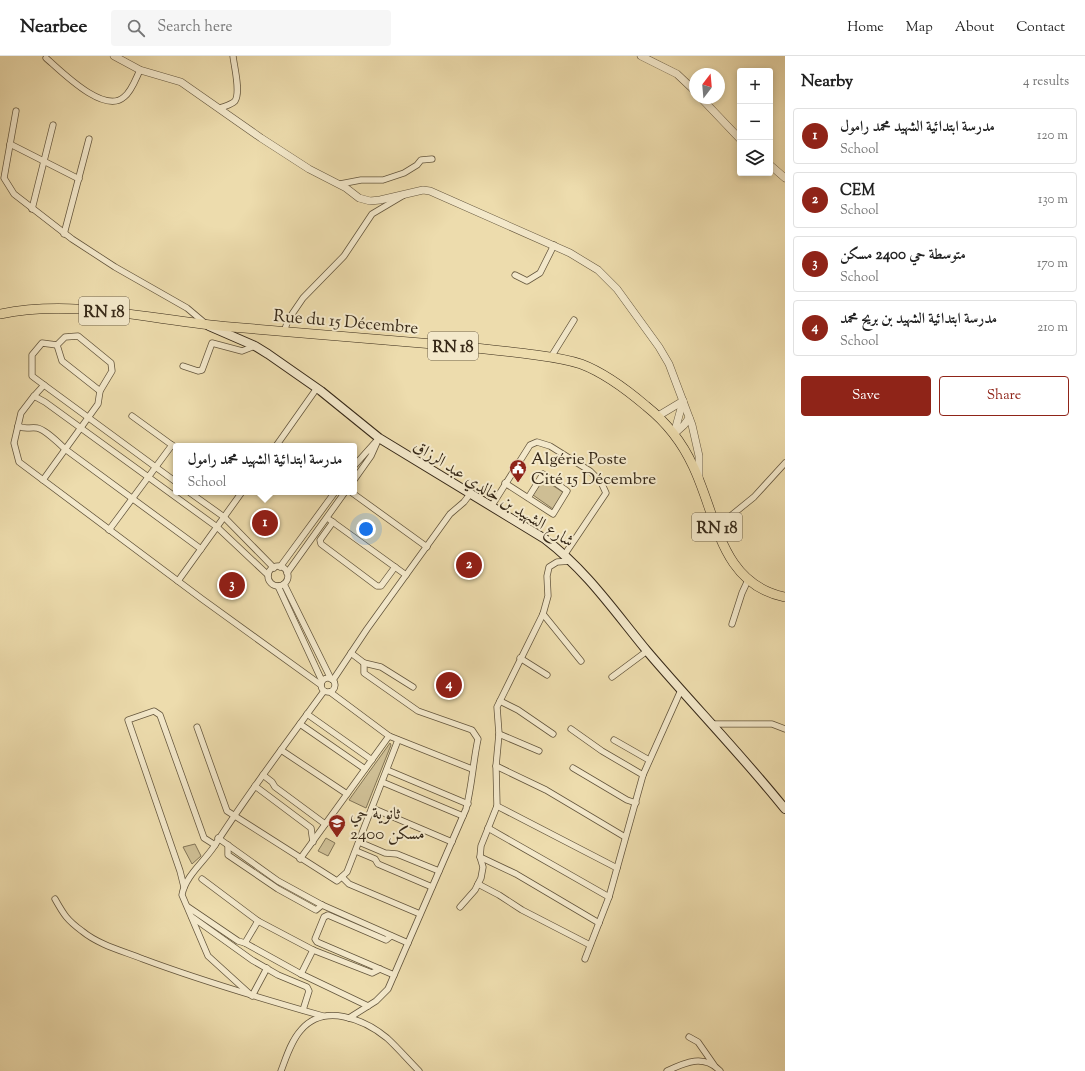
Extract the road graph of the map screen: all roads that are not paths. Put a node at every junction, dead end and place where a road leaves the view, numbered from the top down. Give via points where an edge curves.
1 (114, 56) edge
2 (233, 56) edge
3 (641, 56) edge
4 (46, 58) dead end
5 (140, 70) junction
6 (689, 86) edge
7 (707, 104) edge
8 (220, 108) junction
9 (16, 111) dead end
10 (53, 124) dead end
11 (737, 136) edge
12 (89, 139) dead end
13 (10, 144) junction
14 (432, 158) dead end
15 (44, 162) junction
16 (773, 168) edge
17 (78, 178) junction
18 (785, 178) edge
19 (340, 184) junction
20 (407, 193) junction
21 (32, 209) junction
22 (64, 234) junction
23 (554, 245) junction
24 (515, 275) dead end
25 (0, 314) edge
26 (574, 320) dead end
27 (208, 325) junction
28 (284, 332) junction
29 (57, 345) junction
30 (255, 346) junction
31 (551, 357) junction
32 (183, 366) dead end
33 (44, 385) junction
34 (317, 388) junction
35 (100, 391) junction
36 (34, 396) junction
37 (683, 401) junction
38 (132, 416) dead end
39 (658, 416) junction
40 (89, 418) junction
41 (689, 418) junction
42 (18, 426) junction
43 (81, 428) junction
44 (674, 434) junction
45 (379, 438) junction
46 (278, 443) edge
47 (173, 445) edge
48 (173, 447) edge
49 (65, 449) junction
50 (357, 463) edge
51 (785, 463) edge
52 (156, 467) junction
53 (357, 476) edge
54 (149, 477) junction
55 (43, 480) junction
56 (173, 480) edge
57 (699, 480) junction
58 (505, 483) junction
59 (470, 494) junction
60 (173, 495) edge
61 (173, 495) edge
62 (193, 495) edge
63 (239, 495) edge
64 (333, 495) edge
65 (343, 495) edge
66 (355, 495) edge
67 (528, 498) junction
68 (132, 499) junction
69 (491, 507) junction
70 (224, 518) junction
71 (327, 518) junction
72 (333, 522) junction
73 (217, 527) junction
74 (717, 527) junction
75 (109, 530) junction
76 (427, 546) junction
77 (201, 549) junction
78 (565, 554) junction
79 (572, 560) junction
80 (277, 567) junction
81 (395, 567) junction
82 (287, 572) junction
83 (268, 575) junction
84 (406, 575) junction
85 (748, 580) junction
86 (178, 581) junction
87 (284, 584) junction
88 (278, 586) junction
89 (785, 597) edge
90 (543, 614) junction
91 (732, 624) dead end
92 (647, 651) junction
93 (351, 653) junction
94 (520, 658) junction
95 (581, 661) dead end
96 (364, 663) junction
97 (547, 675) dead end
98 (612, 677) dead end
99 (332, 679) junction
100 (322, 685) junction
101 (413, 687) dead end
102 (681, 690) junction
103 (330, 692) junction
104 (500, 701) junction
105 (306, 714) junction
106 (300, 724) junction
107 (712, 724) junction
108 (197, 727) dead end
109 (571, 729) dead end
110 (785, 729) edge
111 (499, 734) junction
112 (553, 734) dead end
113 (390, 736) junction
114 (398, 740) junction
115 (614, 740) dead end
116 (281, 750) junction
117 (539, 751) dead end
118 (372, 760) junction
119 (649, 760) junction
120 (496, 766) junction
121 (573, 768) dead end
122 (365, 769) junction
123 (472, 769) junction
124 (387, 770) junction
125 (263, 775) junction
126 (643, 775) junction
127 (382, 782) junction
128 (255, 786) junction
129 (347, 794) junction
130 (636, 803) junction
131 (468, 804) junction
132 (497, 806) junction
133 (372, 808) junction
134 (785, 809) edge
135 (233, 816) junction
136 (463, 816) junction
137 (325, 824) junction
138 (488, 828) junction
139 (626, 837) junction
140 (218, 838) junction
141 (313, 842) junction
142 (359, 842) junction
143 (452, 842) junction
144 (215, 845) junction
145 (356, 851) junction
146 (379, 851) junction
147 (480, 857) junction
148 (300, 859) junction
149 (375, 859) junction
150 (617, 868) junction
151 (440, 871) junction
152 (342, 877) junction
153 (202, 879) dead end
154 (478, 884) junction
155 (184, 887) junction
156 (432, 887) junction
157 (609, 897) junction
158 (55, 899) dead end
159 (187, 906) junction
160 (460, 907) dead end
161 (420, 914) junction
162 (191, 917) junction
163 (258, 921) junction
164 (599, 923) junction
165 (391, 936) junction
166 (245, 943) junction
167 (408, 943) junction
168 (590, 945) junction
169 (313, 950) junction
170 (585, 959) dead end
171 (267, 968) junction
172 (380, 969) junction
173 (301, 974) junction
174 (394, 975) junction
175 (252, 996) junction
176 (368, 1006) junction
177 (302, 1010) junction
178 (323, 1016) junction
179 (349, 1018) junction
180 (689, 1037) dead end
181 (715, 1066) junction
182 (281, 1071) edge
183 (419, 1071) edge
184 (667, 1071) edge
185 (720, 1071) edge

1 - 5 street
2 - 8 street via 237,97
3 - 6 street via 676,74
4 - 5 street via 92,96 106,101 124,98
5 - 8 street via 181,82
7 - 11 street
8 - 19 street via 309,169
9 - 13 street
10 - 15 street
12 - 17 street
13 - 15 street
13 - 21 street via 4,178 14,194
14 - 19 street via 421,160 404,173 383,180 361,180
15 - 17 street
15 - 21 street
16 - 18 street
17 - 22 street
19 - 20 street via 359,198 370,201
20 - 23 street via 430,191
20 - 28 street via 372,214 344,256 303,298 288,320
21 - 22 street
22 - 27 street via 187,308
23 - 24 street via 540,273 527,281
23 - 37 street via 598,270 617,289 659,347 669,364
25 - 27 main road, Rue du 15 Décembre / RN 18 via 73,309 127,313
26 - 31 street
27 - 28 main road, Rue du 15 Décembre / RN 18
27 - 30 main road, شارع الشهيد بن خالدي عبد الرزاق
28 - 31 main road, Rue du 15 Décembre / RN 18 via 497,349
29 - 33 street via 42,343 32,354 32,376
29 - 35 street via 62,361
29 - 35 street via 65,337 78,336 111,363 112,371
30 - 32 street via 242,351 212,343 202,370
30 - 34 main road, شارع الشهيد بن خالدي عبد الرزاق
31 - 39 main road, Rue du 15 Décembre / RN 18 via 580,364 602,375
33 - 36 street
33 - 40 street
34 - 45 main road, شارع الشهيد بن خالدي عبد الرزاق
34 - 46 street
35 - 40 street via 98,404
36 - 42 street via 21,413
36 - 43 street
37 - 39 street
37 - 41 street
37 - 44 street
38 - 47 street
39 - 44 main road, Rue du 15 Décembre / RN 18
40 - 43 street
40 - 52 street
41 - 44 street
41 - 57 street via 699,456
42 - 49 street via 24,429 38,428
42 - 55 street via 14,443 19,462
43 - 49 street
43 - 54 street
44 - 57 main road, Rue du 15 Décembre / RN 18 via 693,464
45 - 50 street
45 - 53 street via 371,456
45 - 59 main road, شارع الشهيد بن خالدي عبد الرزاق
48 - 52 street
49 - 55 street
49 - 68 street
51 - 74 street via 754,497
52 - 54 street
52 - 56 street
54 - 60 street
54 - 68 street
55 - 75 street
57 - 74 main road, Rue du 15 Décembre / RN 18
58 - 67 street
58 - 69 street
58 - 78 street via 530,444 537,442 550,446 590,471 601,482 606,493
59 - 69 main road, شارع الشهيد بن خالدي عبد الرزاق
59 - 76 street via 450,514
61 - 73 street
62 - 70 street
63 - 70 street
64 - 80 street
65 - 71 street
66 - 76 street
67 - 67 street via 553,514 568,491 543,474
68 - 75 street
68 - 77 street
69 - 78 main road, شارع الشهيد بن خالدي عبد الرزاق
70 - 73 street
70 - 80 street
71 - 72 street
71 - 82 street
72 - 81 street
72 - 81 street via 320,540 321,544 377,586 381,586
73 - 77 street
73 - 83 street
74 - 85 main road, Rue du 15 Décembre / RN 18 via 727,555
75 - 86 street
76 - 84 street
77 - 86 street
78 - 79 main road, شارع الشهيد بن خالدي عبد الرزاق
79 - 90 street via 557,562 549,568 548,596
79 - 92 main road, شارع الشهيد بن خالدي عبد الرزاق
80 - 82 street
80 - 83 street
81 - 84 street
82 - 87 street via 288,579
83 - 88 street via 270,582
84 - 93 street
85 - 89 main road, Rue du 15 Décembre / RN 18 via 762,589
85 - 91 street
86 - 100 street
87 - 88 street
87 - 99 street
88 - 100 street
90 - 94 street
90 - 95 street
92 - 98 street
92 - 102 main road, شارع الشهيد بن خالدي عبد الرزاق
93 - 96 street
93 - 99 street
94 - 97 street
94 - 104 street
96 - 101 street via 381,667
96 - 123 street via 364,673 418,711 472,730 478,739
99 - 100 street
99 - 103 street via 335,687
100 - 103 street
100 - 105 street
102 - 107 main road, شارع الشهيد بن خالدي عبد الرزاق
102 - 119 street
103 - 113 street
104 - 111 street via 497,707
104 - 112 street
105 - 106 street
105 - 118 street
106 - 116 street
106 - 122 street
107 - 110 street via 772,724
107 - 134 main road, شارع الشهيد بن خالدي عبد الرزاق
108 - 135 street via 227,811
109 - 126 street
111 - 117 street
111 - 120 street
113 - 114 street
113 - 118 street
114 - 123 street
114 - 124 street
115 - 119 street
116 - 125 street
116 - 129 street
118 - 122 street
119 - 126 street
120 - 132 street
120 - 139 street via 546,790
121 - 130 street via 626,800
122 - 129 street
123 - 131 street
124 - 127 street
124 - 131 street
125 - 128 street
125 - 137 street
126 - 130 street
127 - 133 street
127 - 136 street
128 - 135 street
128 - 141 street via 311,828
129 - 137 street
130 - 139 street
131 - 136 street
132 - 138 street
132 - 150 street
133 - 142 street
133 - 143 street
135 - 140 street
135 - 148 street
136 - 143 street
137 - 141 street
138 - 147 street
138 - 157 street
139 - 150 street
140 - 144 street
140 - 165 street via 228,845 228,855 278,889 316,910 322,905
141 - 148 street
142 - 145 street
142 - 146 street
143 - 151 street
144 - 155 street
144 - 155 street via 204,838 160,715 154,711 128,720
145 - 149 street
145 - 152 street via 347,872
146 - 149 street
146 - 151 street via 397,854
147 - 154 street via 483,867
147 - 164 street via 519,875
148 - 152 street via 337,881
149 - 156 street via 378,864
150 - 157 street
151 - 156 street
152 - 161 street via 349,884
153 - 163 street
154 - 160 street
154 - 168 street
155 - 159 street via 182,896
156 - 161 street
157 - 164 street
158 - 175 street via 66,918 99,941 165,967
159 - 162 street
159 - 166 street via 238,941
161 - 167 street
162 - 171 street
162 - 175 street via 208,956
163 - 166 street
163 - 169 street
164 - 168 street
165 - 167 street
165 - 172 street via 386,940 328,916 324,917 315,939
166 - 173 street
167 - 174 street
168 - 170 street
169 - 172 street via 372,973
169 - 173 street
171 - 175 street
171 - 177 street via 306,987 309,991
172 - 174 street
173 - 176 street
174 - 176 street via 388,989
175 - 177 street
176 - 179 street
177 - 178 street
178 - 179 street via 337,1015
178 - 182 street via 301,1029
179 - 183 street via 380,1033
180 - 181 street via 698,1042
181 - 184 street via 699,1060 690,1060
181 - 185 street

